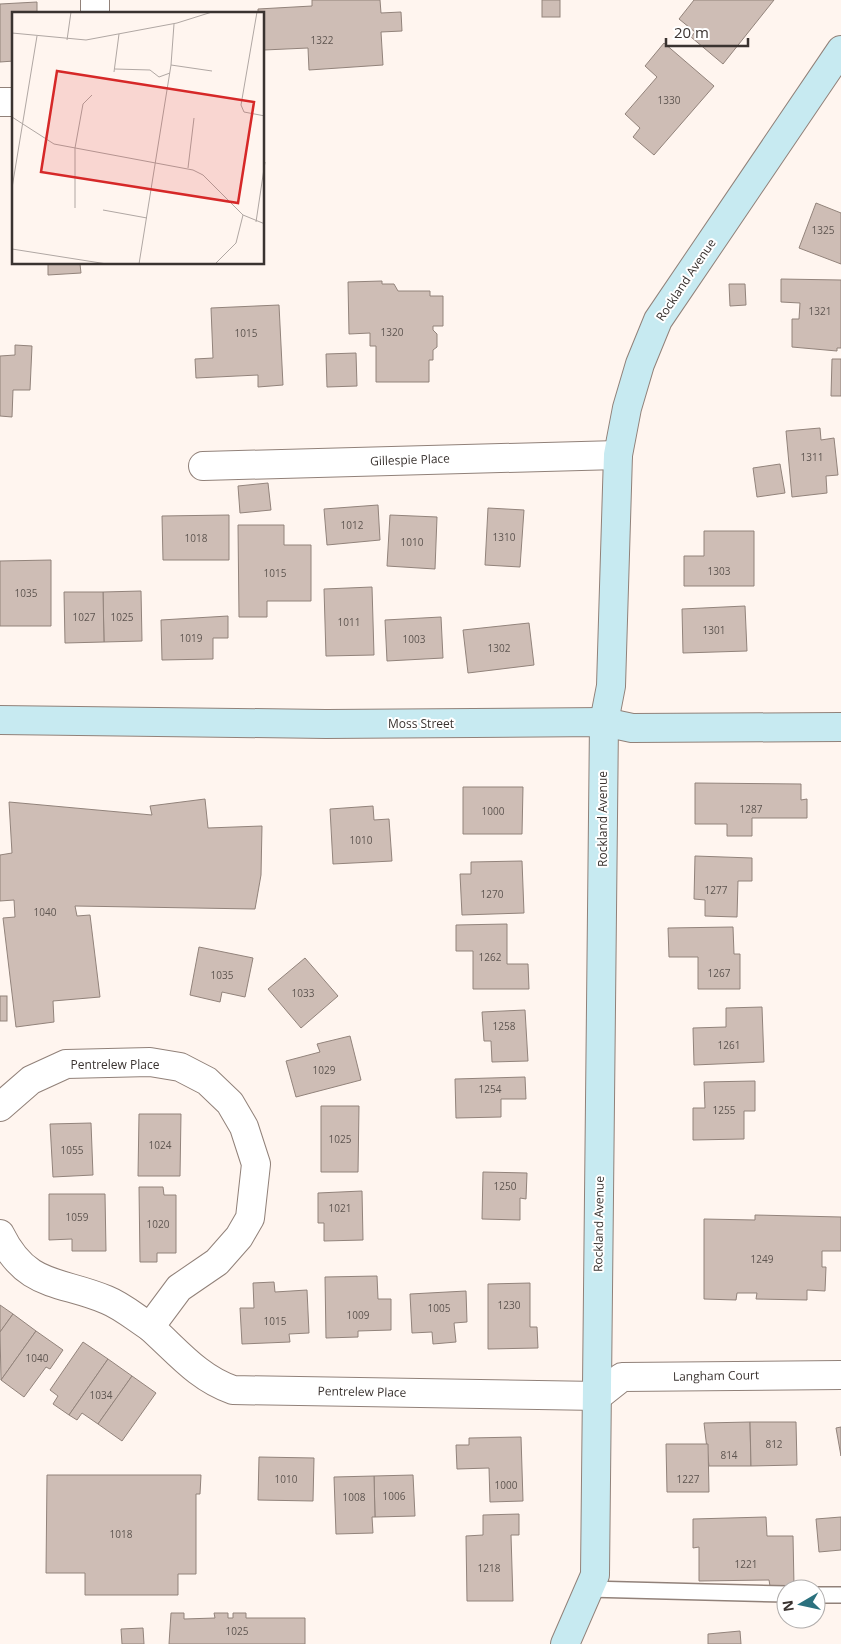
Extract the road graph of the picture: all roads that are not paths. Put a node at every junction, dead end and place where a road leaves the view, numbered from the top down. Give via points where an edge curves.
1 (841, 50) edge
2 (618, 455) junction
3 (203, 466) dead end
4 (0, 720) edge
5 (604, 722) junction
6 (841, 727) edge
7 (0, 1107) edge
8 (0, 1234) edge
9 (150, 1327) junction
10 (841, 1375) edge
11 (598, 1396) junction
12 (588, 1589) junction
13 (776, 1594) edge
14 (826, 1595) edge
15 (841, 1596) edge
16 (564, 1644) edge

1 - 2 street, Rockland Avenue via 658,320 640,364
2 - 3 street, Gillespie Place
2 - 5 street, Rockland Avenue via 611,686
4 - 5 street, Moss Street via 326,724
5 - 6 street, Moss Street via 632,728
5 - 11 street, Rockland Avenue
7 - 9 street, Pentrelew Place via 31,1080 66,1064 150,1062 180,1067 207,1081 230,1103 244,1128 256,1164 250,1218 239,1237 217,1262 179,1288
8 - 9 street, Pentrelew Place via 7,1248 30,1273 58,1286 108,1300
9 - 11 street, Pentrelew Place via 196,1371 214,1384 233,1390
10 - 11 street, Langham Court via 622,1377
11 - 12 street, Rockland Avenue via 595,1575
12 - 13 lane
12 - 16 street, Rockland Avenue
14 - 15 lane

